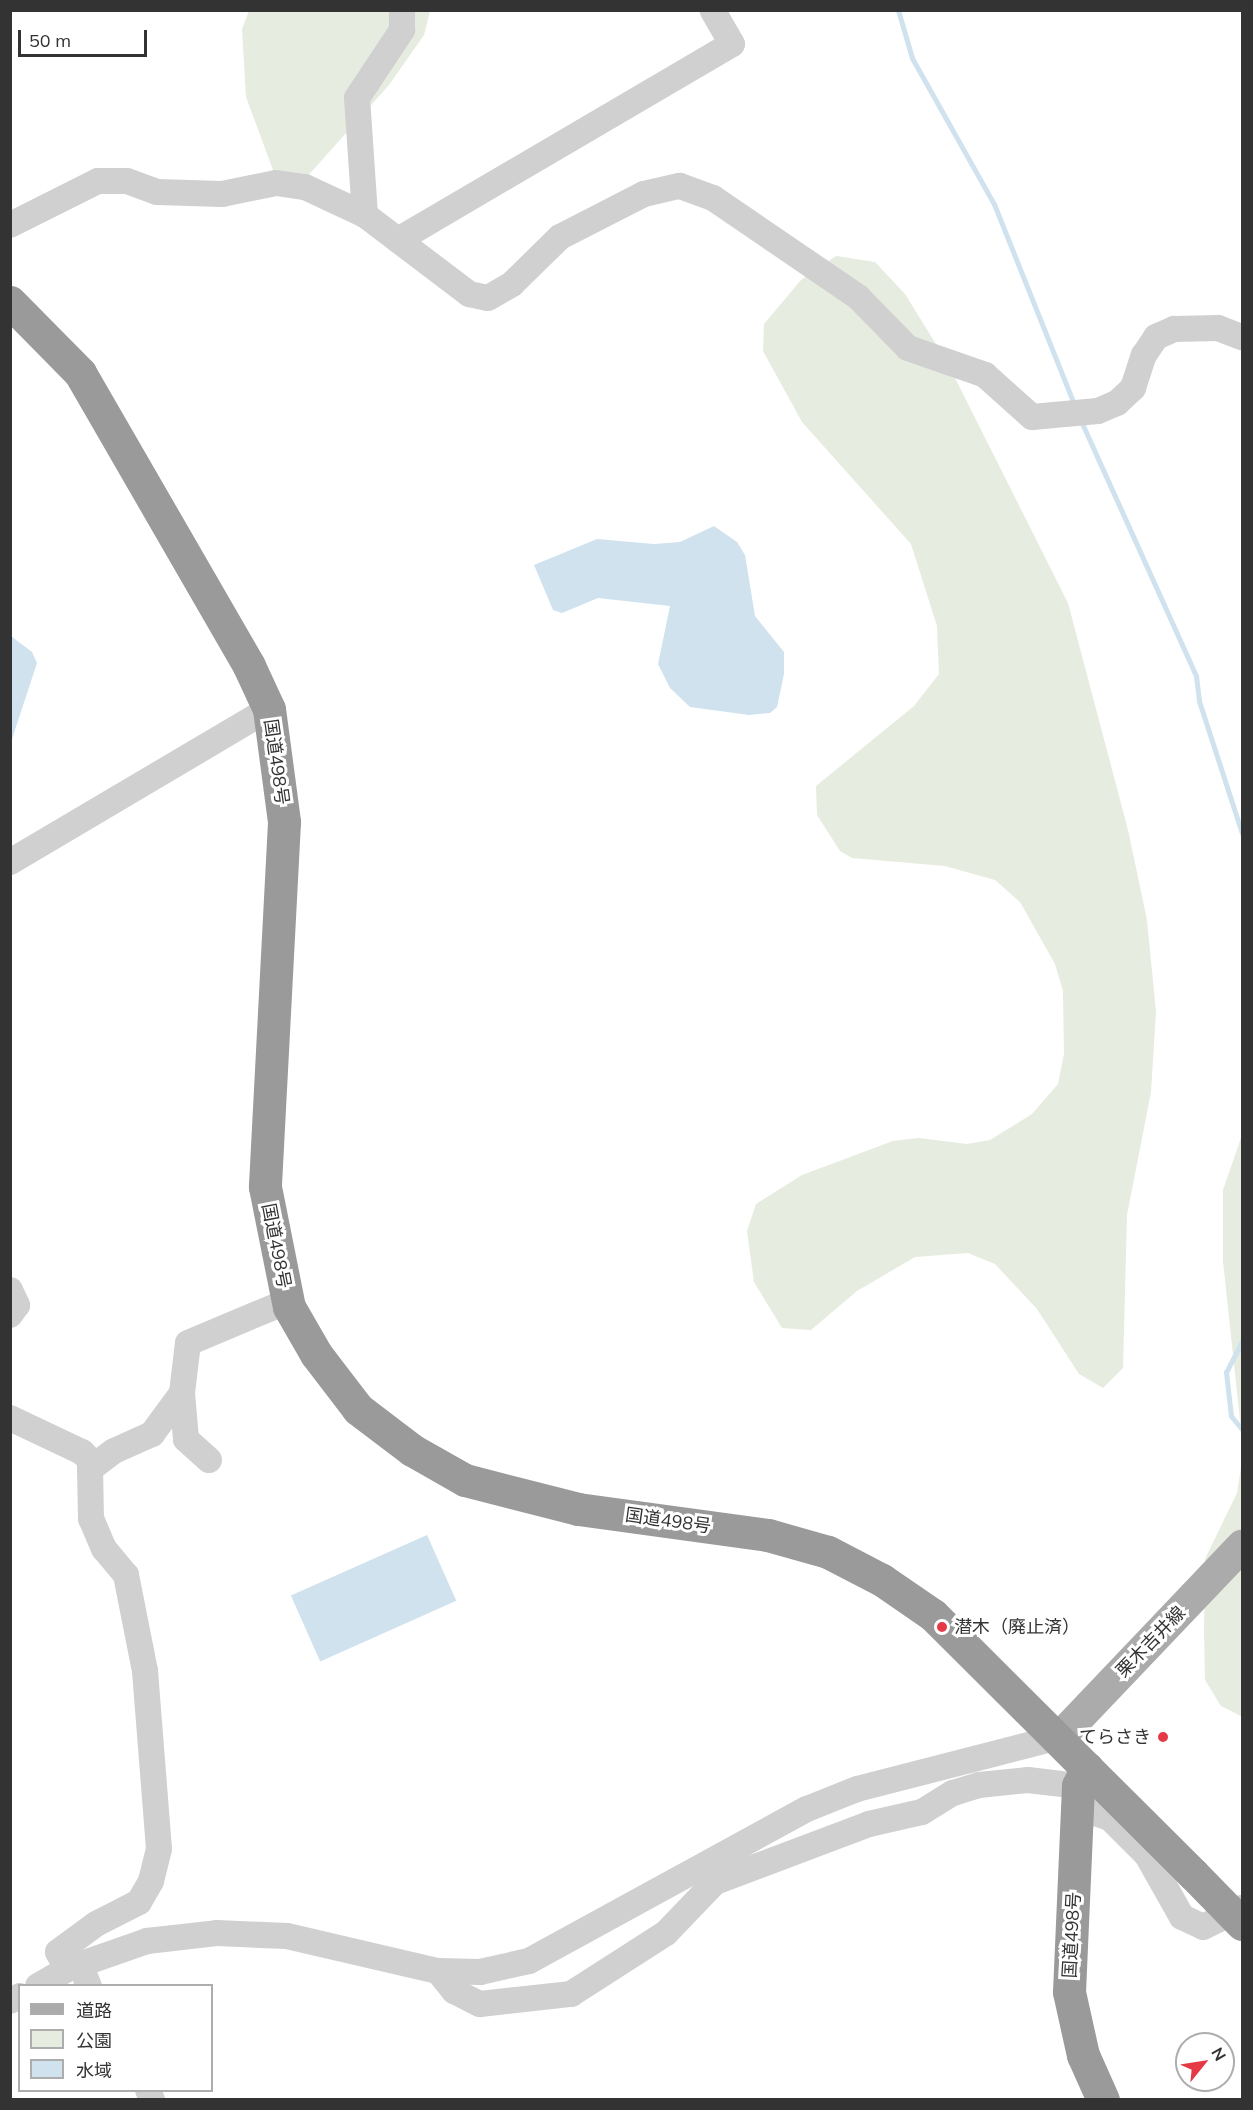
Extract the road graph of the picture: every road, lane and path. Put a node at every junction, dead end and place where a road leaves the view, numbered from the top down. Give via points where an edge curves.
1 (402, 10) edge
2 (712, 10) edge
3 (365, 214) junction
4 (10, 225) edge
5 (398, 240) junction
6 (10, 302) edge
7 (1242, 337) edge
8 (268, 709) junction
9 (10, 862) edge
10 (10, 1290) edge
11 (288, 1301) junction
12 (10, 1315) edge
13 (182, 1394) junction
14 (10, 1418) edge
15 (209, 1460) dead end
16 (95, 1465) junction
17 (1242, 1546) edge
18 (1060, 1737) junction
19 (1081, 1787) junction
20 (708, 1876) junction
21 (1242, 1908) edge
22 (1242, 1924) edge
23 (438, 1971) junction
24 (79, 1973) edge
25 (44, 1984) edge
26 (1103, 2100) edge

1 - 3 street via 402,30 357,98
2 - 5 street via 732,44
3 - 4 street via 305,187 276,183 222,194 157,192 127,181 98,181
3 - 5 street
5 - 7 street via 469,294 489,298 512,284 560,237 644,194 680,186 713,198 858,297 908,348 985,375 1032,417 1098,411 1133,388 1144,355 1156,337 1196,326
6 - 8 highway, 国道498号 via 80,373 170,524
8 - 9 street
8 - 11 highway, 国道498号 via 284,822 265,1187
10 - 12 street via 17,1305
11 - 13 street via 188,1343
11 - 18 highway, 国道498号 via 316,1354 358,1409 420,1455 465,1480 578,1509 768,1535 828,1552 882,1580 933,1615
13 - 15 street via 186,1439
13 - 16 street via 152,1434
14 - 16 street via 82,1452
16 - 24 street via 90,1469 91,1519 104,1549 126,1575 145,1671 159,1849 151,1881 139,1902 96,1924 58,1952
17 - 18 main road, 栗木吉井線
18 - 19 highway, 国道498号
18 - 20 street via 857,1789 807,1809
19 - 20 street via 1028,1780 979,1785 953,1793 922,1812 869,1824
19 - 21 street via 1147,1855 1182,1917 1203,1927
19 - 22 highway, 国道498号, bridge via 1193,1874
19 - 26 highway, 国道498号 via 1069,1992 1083,2055
20 - 23 street via 529,1961 480,1972
20 - 23 street via 666,1933 571,1994 480,2004 454,1991
23 - 24 street via 287,1936 217,1933 147,1941
24 - 25 street

